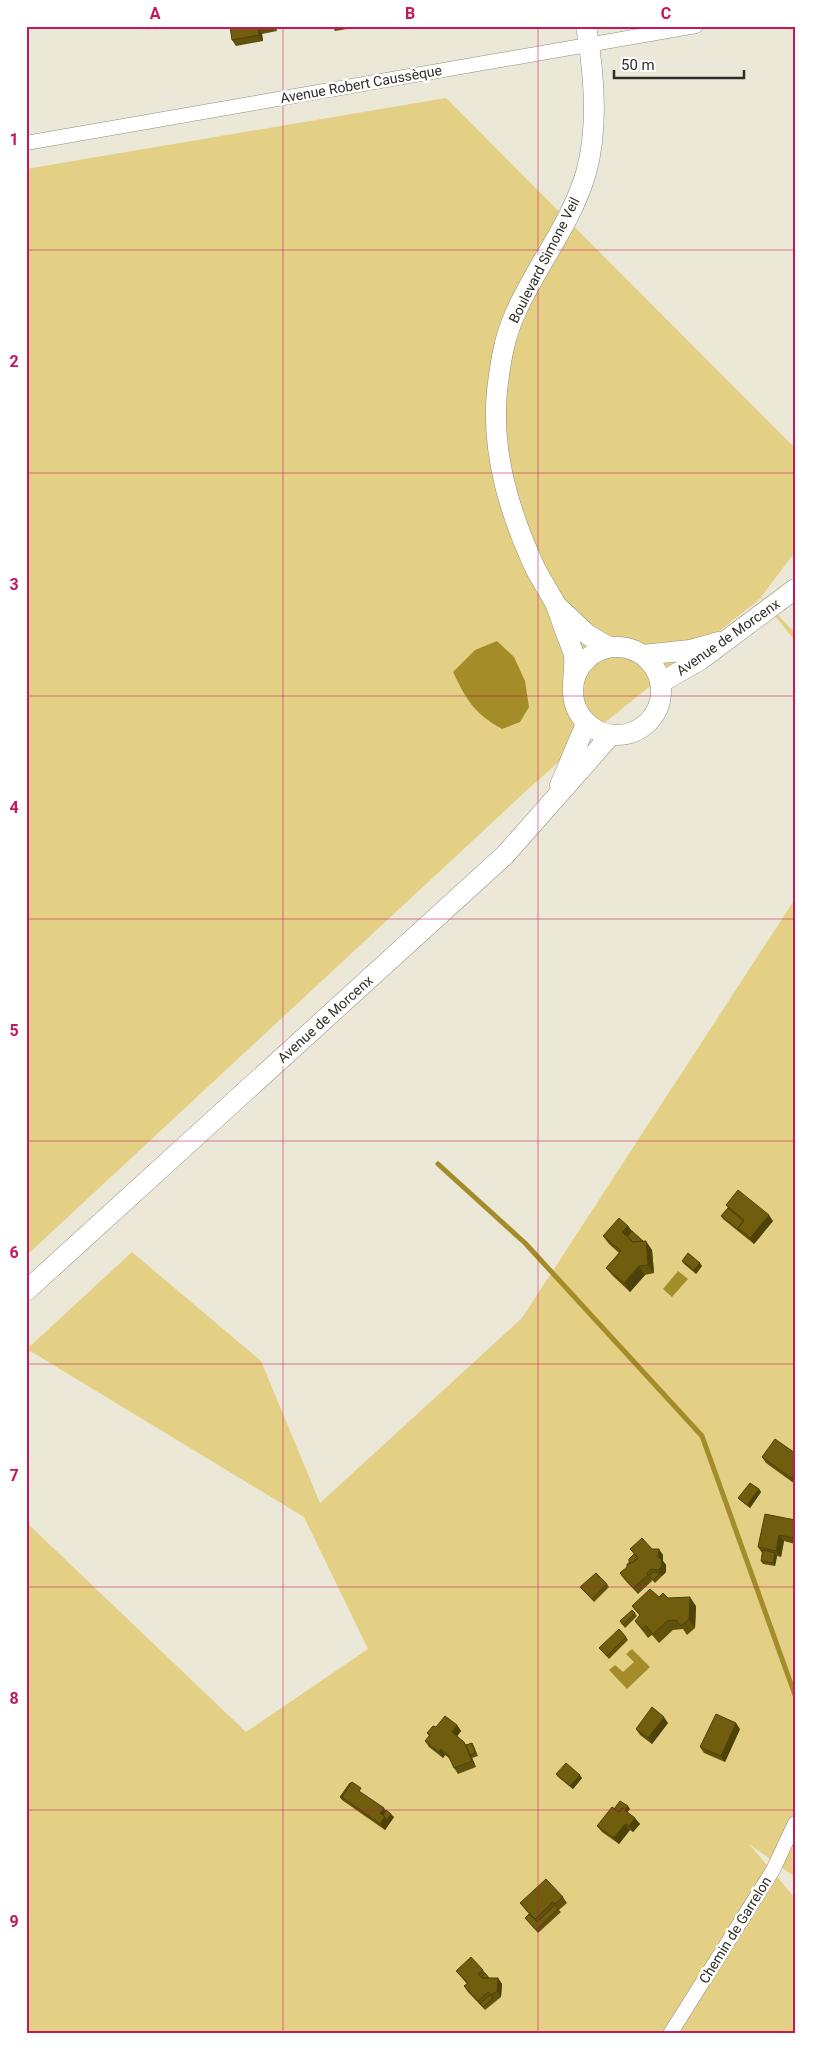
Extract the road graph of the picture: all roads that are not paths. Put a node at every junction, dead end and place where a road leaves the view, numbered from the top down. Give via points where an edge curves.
1 (696, 26) edge
2 (588, 35) edge
3 (26, 143) edge
4 (795, 589) edge
5 (555, 604) junction
6 (725, 641) junction
7 (609, 647) junction
8 (643, 655) junction
9 (660, 683) junction
10 (572, 686) junction
11 (586, 724) junction
12 (610, 735) junction
13 (552, 803) junction
14 (26, 1291) edge
15 (795, 1823) edge
16 (670, 2034) edge

1 - 2 street, Avenue Robert Caussèque
2 - 3 street, Avenue Robert Caussèque
2 - 5 main road, Boulevard Simone Veil via 593,98 592,140 586,172 558,237 514,315 504,345 497,392 500,468 509,503 537,572
4 - 6 main road, Avenue de Morcenx
5 - 7 main road via 588,635
5 - 10 main road via 574,656
6 - 8 main road via 690,650
6 - 9 main road, Avenue de Morcenx
7 - 8 main road via 627,648
7 - 10 main road via 584,661
8 - 9 main road via 657,672
9 - 12 main road via 661,697 649,722 624,735
10 - 11 main road via 573,700
11 - 12 main road
11 - 13 main road
12 - 13 main road, Avenue de Morcenx
13 - 14 main road, Avenue de Morcenx via 505,855
15 - 16 street, Chemin de Garrelon via 773,1870

